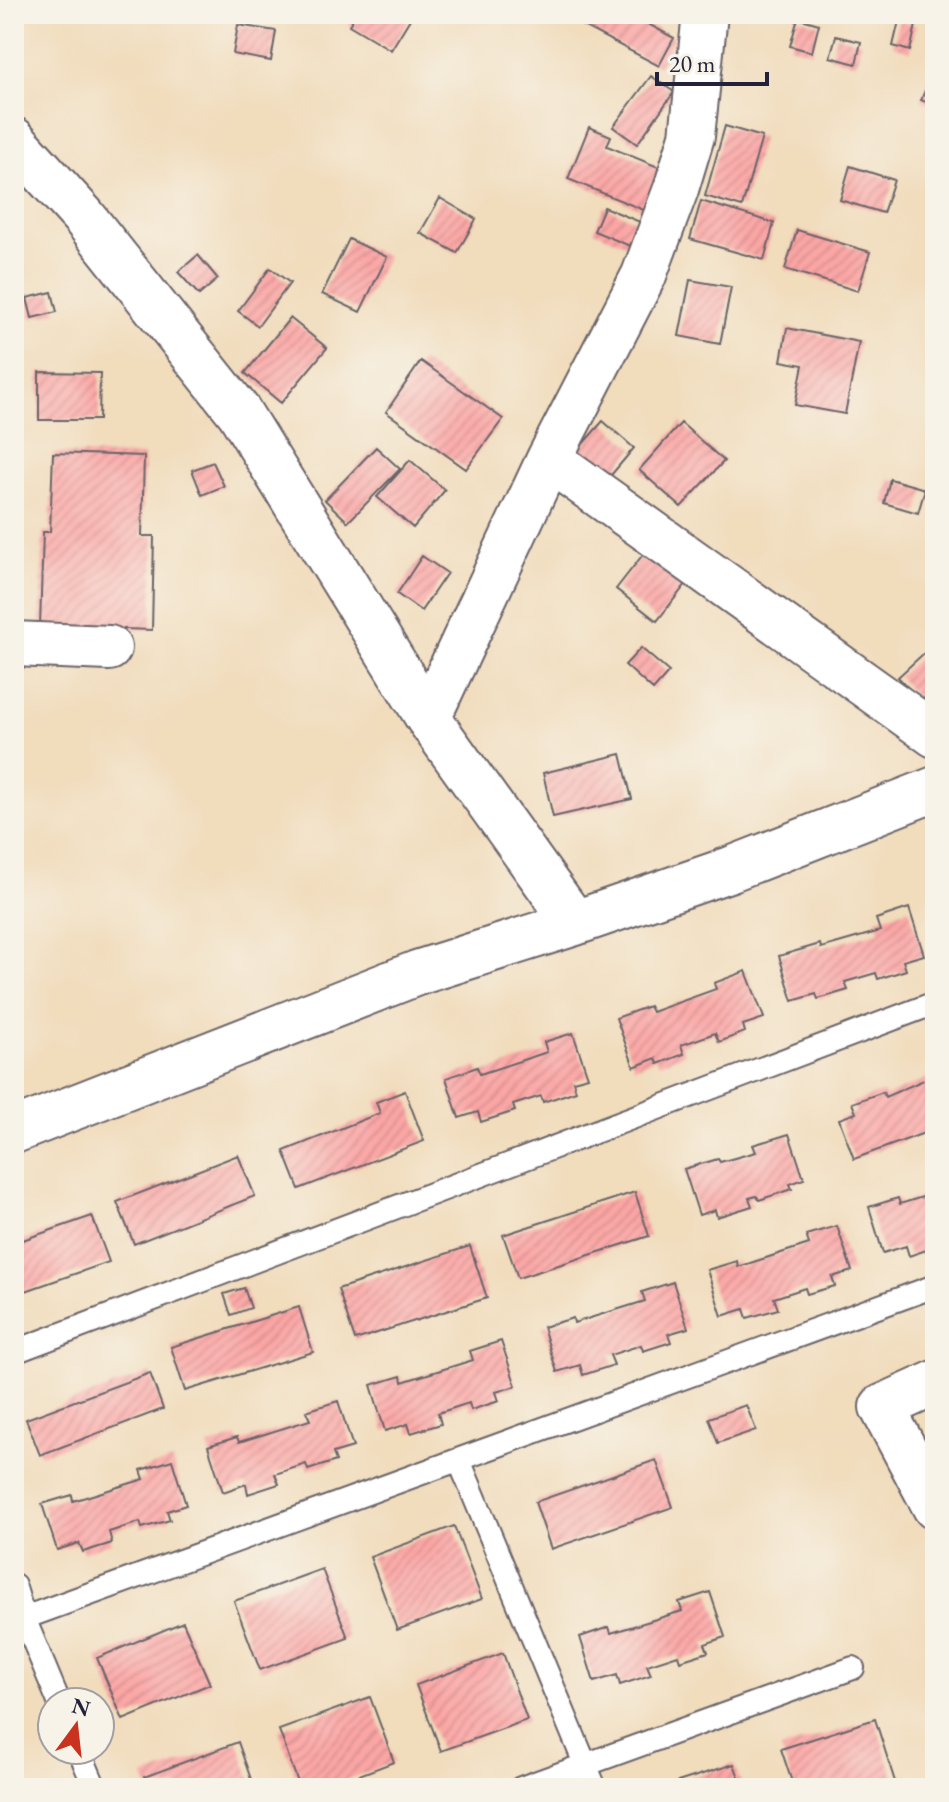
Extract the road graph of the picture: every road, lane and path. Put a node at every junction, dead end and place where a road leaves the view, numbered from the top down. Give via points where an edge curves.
1 (705, 14) edge
2 (14, 140) edge
3 (549, 459) junction
4 (14, 644) edge
5 (109, 648) dead end
6 (428, 718) junction
7 (935, 735) edge
8 (935, 789) edge
9 (575, 923) junction
10 (935, 1003) edge
11 (14, 1131) edge
12 (935, 1286) edge
13 (14, 1352) edge
14 (935, 1383) edge
15 (459, 1460) junction
16 (935, 1507) edge
17 (14, 1585) edge
18 (24, 1618) junction
19 (853, 1668) dead end
20 (52, 1686) edge
21 (586, 1764) junction
22 (86, 1766) edge
23 (95, 1788) edge
24 (521, 1788) edge
25 (595, 1788) edge

1 - 3 street via 692,136 676,189 644,275
2 - 6 street via 83,216 239,412
3 - 6 street
3 - 7 street
4 - 5 street
6 - 9 street
8 - 9 street
9 - 11 street via 417,973
10 - 13 lane
12 - 15 lane
14 - 16 street via 882,1407
15 - 18 lane
15 - 21 lane
17 - 18 lane
18 - 20 lane
19 - 21 lane
21 - 24 lane
21 - 25 lane
22 - 23 lane

